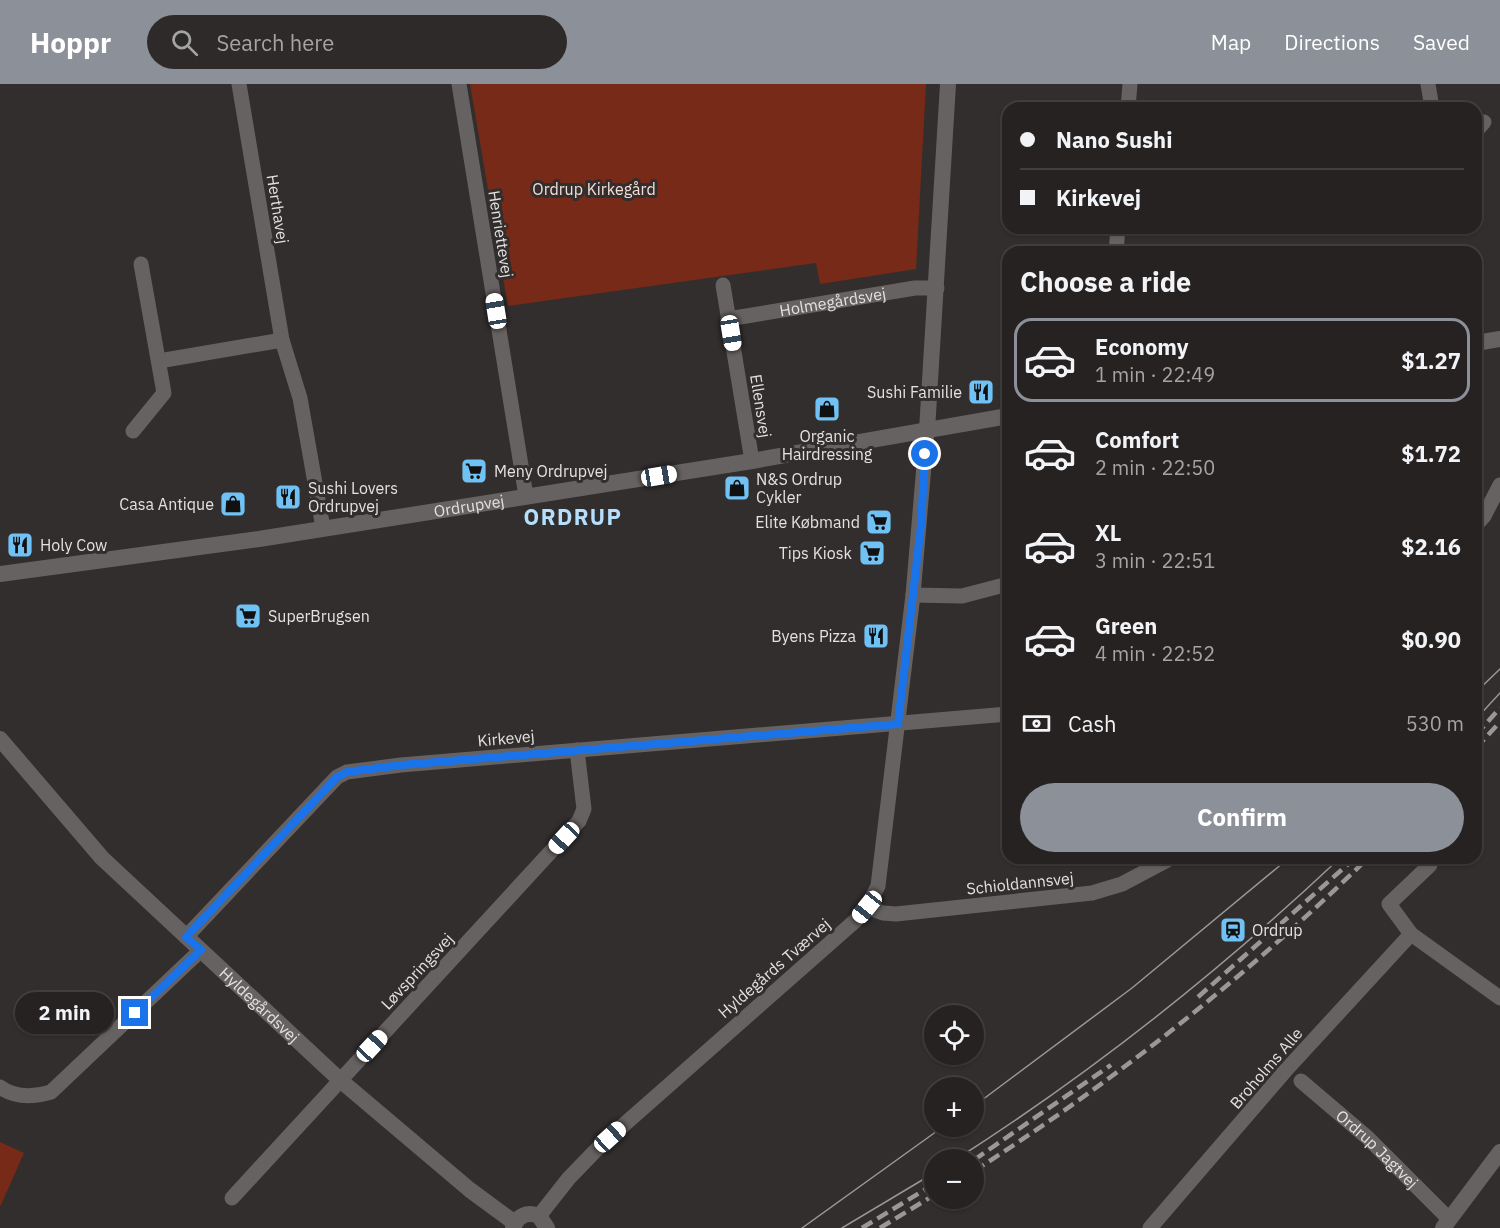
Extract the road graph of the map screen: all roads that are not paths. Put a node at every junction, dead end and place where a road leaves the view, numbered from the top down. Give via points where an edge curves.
1 (239, 84) edge
2 (459, 84) edge
3 (948, 84) edge
4 (1130, 84) edge
5 (1428, 84) edge
6 (1128, 102) edge
7 (1431, 102) edge
8 (141, 264) dead end
9 (723, 285) dead end
10 (937, 288) junction
11 (728, 319) junction
12 (1500, 339) edge
13 (282, 340) junction
14 (1482, 341) edge
15 (159, 361) junction
16 (1002, 417) edge
17 (927, 430) junction
18 (133, 431) dead end
19 (752, 461) junction
20 (1500, 485) edge
21 (526, 496) junction
22 (1482, 518) edge
23 (323, 528) junction
24 (0, 574) edge
25 (1002, 586) edge
26 (914, 595) junction
27 (1002, 715) edge
28 (898, 724) junction
29 (0, 739) edge
30 (577, 750) junction
31 (1160, 864) edge
32 (1430, 865) dead end
33 (867, 907) junction
34 (1411, 934) junction
35 (186, 937) junction
36 (201, 950) junction
37 (1500, 998) edge
38 (340, 1080) junction
39 (1301, 1081) dead end
40 (0, 1087) edge
41 (1500, 1152) edge
42 (232, 1198) dead end
43 (543, 1222) edge
44 (1446, 1224) edge
45 (514, 1226) edge
46 (1150, 1228) edge

1 - 13 street, Herthavej
2 - 21 street, Henriettevej
3 - 10 street
4 - 6 street
5 - 7 street
8 - 15 street
9 - 11 street, Ellensvej
10 - 11 street, Holmegårdsvej via 915,288
10 - 17 street
11 - 19 street, Ellensvej
12 - 14 street
13 - 15 street
13 - 23 street, Herthavej via 300,398
15 - 18 street via 164,393
16 - 17 street, Ordrupvej
17 - 19 street, Ordrupvej
17 - 26 street, Hyldegårds Tværvej
19 - 21 street, Ordrupvej
20 - 22 street
21 - 23 street, Ordrupvej
23 - 24 street, Ordrupvej
25 - 26 street via 962,596
26 - 28 street, Hyldegårds Tværvej
27 - 28 street, Kirkevej
28 - 30 street, Kirkevej
28 - 33 street, Hyldegårds Tværvej via 882,865 878,886
29 - 35 street, Hyldegårdsvej via 102,858
30 - 35 street, Kirkevej via 347,772
30 - 38 street, Løvspringsvej via 584,808 579,821
31 - 33 street, Schioldannsvej via 1122,884 1092,893 896,914
32 - 34 street via 1389,904
33 - 43 street, Hyldegårds Tværvej via 601,1145 569,1178
34 - 37 street
34 - 46 street, Broholms Alle via 1286,1070
35 - 36 street, Hyldegårdsvej
36 - 38 street, Hyldegårdsvej
36 - 40 street via 51,1092 21,1095
38 - 42 street, Løvspringsvej
38 - 45 street, Hyldegårdsvej
39 - 44 street, Ordrup Jagtvej via 1368,1138
41 - 44 street, Ordrup Jagtvej
43 - 45 street via 528,1214

